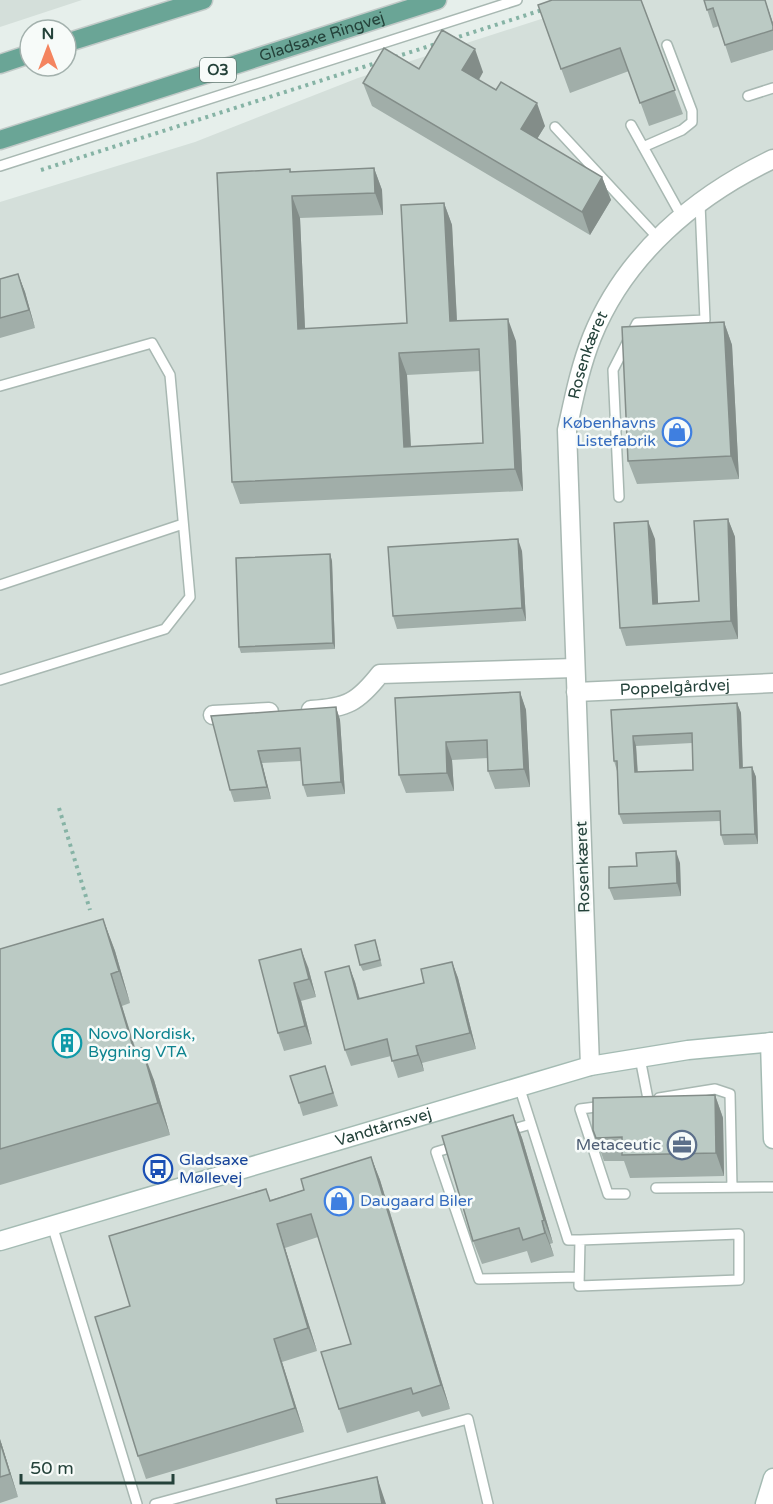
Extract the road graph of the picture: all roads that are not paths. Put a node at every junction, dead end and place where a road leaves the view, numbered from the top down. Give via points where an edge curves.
1 (203, 0) edge
2 (437, 0) edge
3 (517, 0) edge
4 (78, 39) edge
5 (667, 45) dead end
6 (18, 58) edge
7 (0, 63) edge
8 (773, 88) edge
9 (748, 96) dead end
10 (631, 125) dead end
11 (555, 128) dead end
12 (0, 140) edge
13 (643, 147) junction
14 (773, 159) edge
15 (0, 166) edge
16 (700, 201) junction
17 (682, 217) junction
18 (658, 238) junction
19 (0, 386) edge
20 (619, 497) dead end
21 (183, 524) junction
22 (0, 585) edge
23 (575, 668) junction
24 (0, 680) edge
25 (773, 683) edge
26 (576, 692) junction
27 (213, 715) edge
28 (771, 1042) edge
29 (640, 1058) junction
30 (590, 1066) junction
31 (519, 1086) junction
32 (648, 1099) junction
33 (637, 1101) edge
34 (614, 1104) edge
35 (531, 1124) junction
36 (500, 1133) edge
37 (773, 1139) edge
38 (468, 1143) edge
39 (732, 1187) junction
40 (773, 1187) edge
41 (656, 1188) dead end
42 (625, 1194) dead end
43 (52, 1225) junction
44 (580, 1240) junction
45 (0, 1241) edge
46 (579, 1277) junction
47 (773, 1478) edge
48 (137, 1504) edge
49 (155, 1504) edge
50 (488, 1504) edge
51 (765, 1504) edge

1 - 4 main road
2 - 12 main road, Gladsaxe Ringvej / O3
3 - 15 lane
5 - 13 lane via 692,111 692,122
6 - 7 main road
8 - 9 lane
10 - 13 lane
11 - 18 lane
13 - 17 lane
14 - 16 street, Rosenkæret
16 - 17 street, Rosenkæret
16 - 20 lane via 705,320 637,323 613,370
17 - 18 street, Rosenkæret
18 - 23 street, Rosenkæret via 619,286 592,337 567,429
19 - 21 lane via 152,343 170,375
21 - 22 lane
21 - 24 lane via 190,597 165,629
23 - 26 street, Rosenkæret
23 - 27 street via 380,674 369,688 336,709
25 - 26 street, Poppelgårdvej
26 - 30 street, Rosenkæret
28 - 29 street, Vandtårnsvej
28 - 37 street
29 - 30 street, Vandtårnsvej
29 - 32 lane
30 - 31 street, Vandtårnsvej
31 - 35 lane
31 - 43 street, Vandtårnsvej
32 - 33 lane
32 - 39 lane via 715,1089 730,1094
34 - 42 lane via 580,1109 608,1194
35 - 36 lane
35 - 44 lane via 568,1240
38 - 46 lane via 436,1152 479,1279
39 - 40 lane
39 - 41 lane
43 - 45 street, Vandtårnsvej
43 - 48 lane
44 - 46 lane
44 - 46 lane via 739,1234 739,1280 579,1286
47 - 51 street
49 - 50 lane via 468,1419

